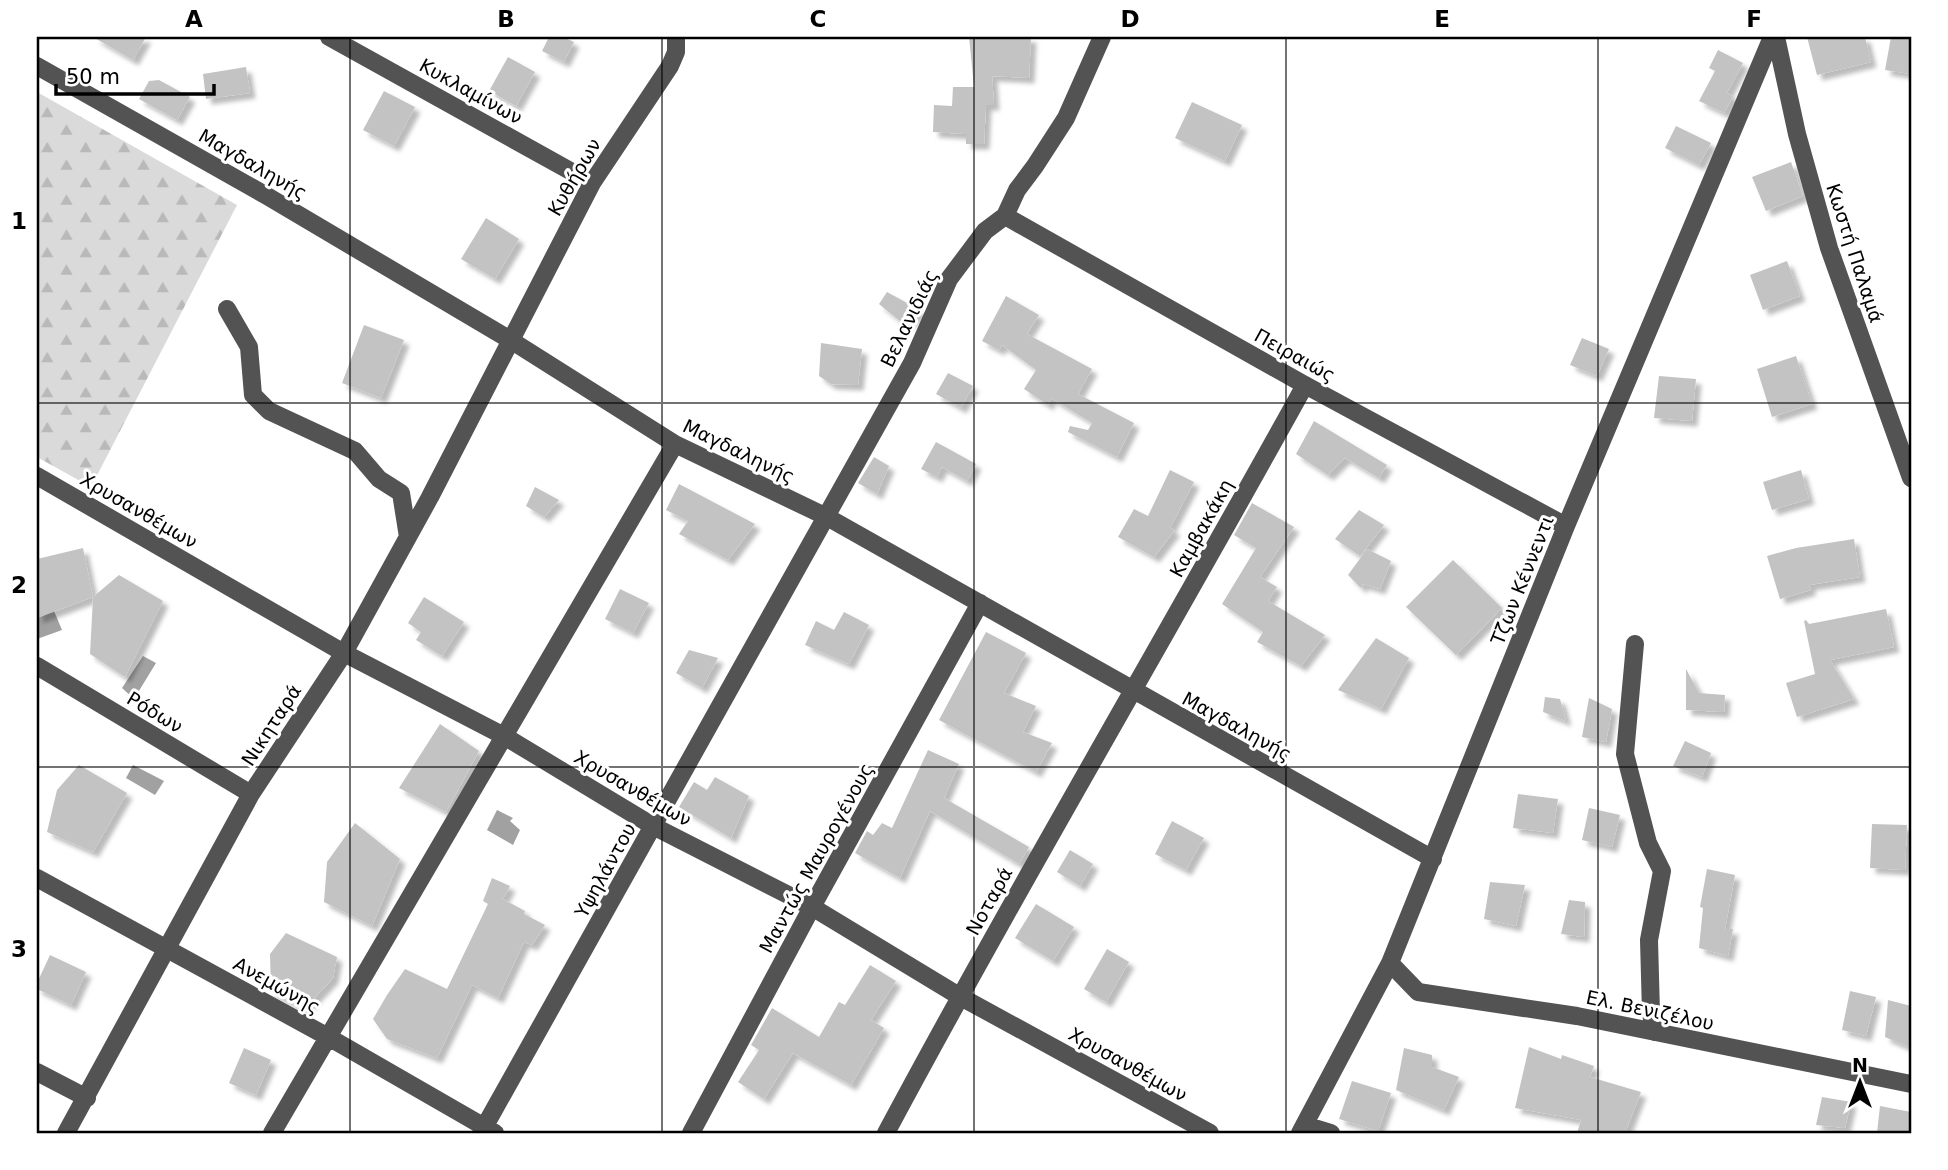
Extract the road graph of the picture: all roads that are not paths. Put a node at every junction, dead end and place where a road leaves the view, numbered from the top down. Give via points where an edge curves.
1 (329, 37) edge
2 (1102, 37) edge
3 (1774, 37) edge
4 (676, 38) edge
5 (37, 66) edge
6 (592, 183) junction
7 (1005, 216) junction
8 (227, 309) dead end
9 (512, 341) junction
10 (1305, 385) junction
11 (675, 444) junction
12 (37, 476) edge
13 (1911, 478) edge
14 (827, 517) junction
15 (1566, 526) junction
16 (408, 537) junction
17 (980, 603) junction
18 (1634, 644) dead end
19 (344, 653) junction
20 (37, 666) edge
21 (1132, 691) junction
22 (504, 736) junction
23 (251, 794) junction
24 (653, 826) junction
25 (1433, 859) junction
26 (37, 878) edge
27 (812, 907) junction
28 (166, 948) junction
29 (1390, 963) junction
30 (959, 996) junction
31 (1654, 1032) junction
32 (330, 1038) junction
33 (37, 1072) edge
34 (1911, 1084) edge
35 (87, 1098) junction
36 (1302, 1129) edge
37 (487, 1131) edge
38 (66, 1133) edge
39 (272, 1133) edge
40 (691, 1133) edge
41 (886, 1133) edge
42 (1210, 1133) edge
43 (1331, 1133) edge

1 - 6 street, Κυκλαμίνων
2 - 7 street, Βελανιδιάς via 1066,118 1017,190
3 - 13 street, Κωστή Παλαμά via 1829,248
3 - 15 street, Τζων Κέννεντι
4 - 6 street, Κυθήρων via 670,66
5 - 9 street, Μαγδαληνής
6 - 9 street, Κυθήρων
7 - 10 street, Πειραιώς
7 - 14 street, Βελανιδιάς via 985,231 948,279 912,363
8 - 16 street via 249,347 253,395 269,411 355,451 379,479 401,493
9 - 11 street, Μαγδαληνής
9 - 16 street, Νικηταρά
10 - 15 street, Πειραιώς
10 - 21 street, Καμβακάκη
11 - 14 street, Μαγδαληνής
11 - 22 street
12 - 19 street, Χρυσανθέμων
14 - 17 street, Μαγδαληνής
14 - 24 street, Υψηλάντου
15 - 25 street, Τζων Κέννεντι
16 - 19 street, Νικηταρά
17 - 21 street, Μαγδαληνής
17 - 27 street, Μαντώς Μαυρογένους
18 - 31 street via 1625,754 1648,843 1662,871 1649,940
19 - 22 street, Χρυσανθέμων
19 - 23 street, Νικηταρά
20 - 23 street, Ρόδων
21 - 25 street, Μαγδαληνής
21 - 30 street, Νοταρά
22 - 24 street, Χρυσανθέμων
22 - 32 street
23 - 28 street, Νικηταρά
24 - 27 street, Χρυσανθέμων
24 - 37 street, Υψηλάντου
25 - 29 street, Τζων Κέννεντι
26 - 28 street, Ανεμώνης
27 - 30 street, Χρυσανθέμων
27 - 40 street, Μαντώς Μαυρογένους
28 - 32 street, Ανεμώνης
28 - 35 street, Νικηταρά
29 - 31 street, Ελ. Βενιζέλου via 1418,992
29 - 36 street, Τζων Κέννεντι
30 - 41 street, Νοταρά
30 - 42 street, Χρυσανθέμων
31 - 34 street, Ελ. Βενιζέλου
32 - 37 street, Ανεμώνης
32 - 39 street
33 - 35 street
35 - 38 street, Νικηταρά
36 - 43 street

